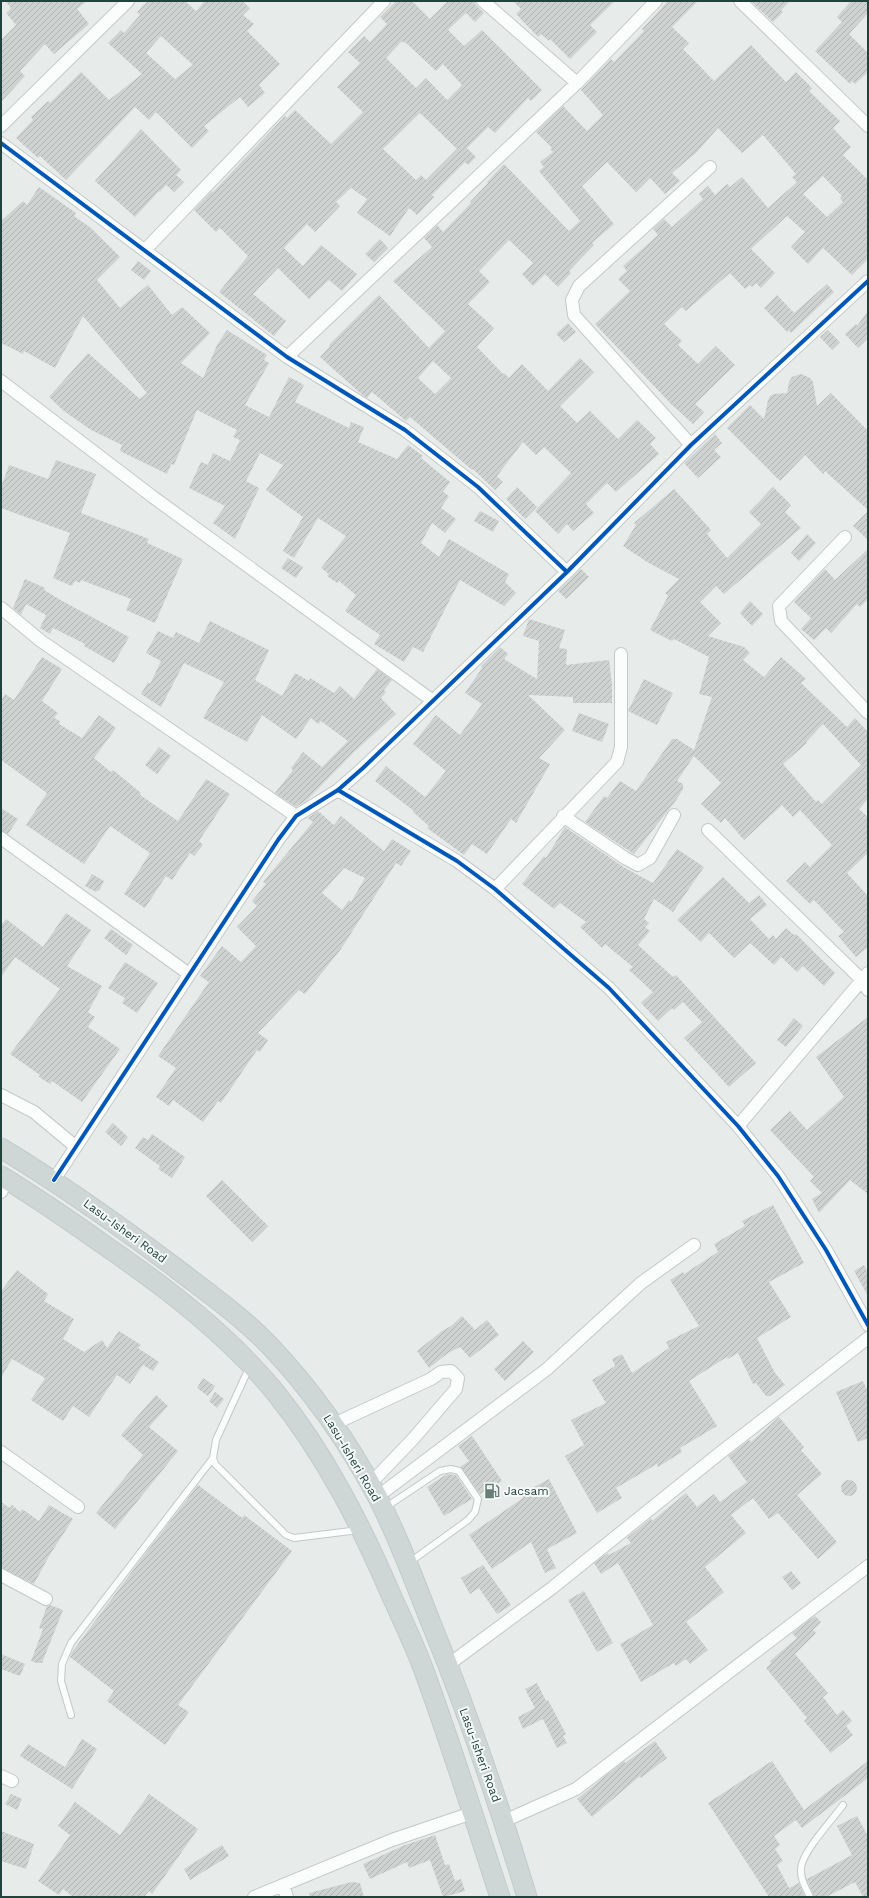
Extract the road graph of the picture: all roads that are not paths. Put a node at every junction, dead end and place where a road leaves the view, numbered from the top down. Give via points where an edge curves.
1 (128, 1) edge
2 (384, 1) edge
3 (484, 1) edge
4 (656, 1) edge
5 (740, 1) edge
6 (576, 83) junction
7 (866, 120) edge
8 (1, 126) edge
9 (1, 143) edge
10 (710, 167) dead end
11 (145, 250) junction
12 (868, 281) edge
13 (287, 357) junction
14 (1, 380) edge
15 (691, 446) junction
16 (845, 537) dead end
17 (567, 572) junction
18 (1, 608) edge
19 (622, 654) dead end
20 (433, 701) junction
21 (868, 713) edge
22 (338, 790) junction
23 (674, 815) dead end
24 (296, 816) junction
25 (563, 816) junction
26 (708, 830) dead end
27 (1, 838) edge
28 (495, 890) junction
29 (189, 974) junction
30 (866, 981) edge
31 (1, 1095) edge
32 (738, 1126) junction
33 (76, 1147) junction
34 (1, 1148) edge
35 (54, 1180) junction
36 (3, 1183) edge
37 (694, 1245) dead end
38 (868, 1325) edge
39 (868, 1338) edge
40 (251, 1365) junction
41 (334, 1424) junction
42 (1, 1452) edge
43 (213, 1458) junction
44 (377, 1497) junction
45 (78, 1507) dead end
46 (362, 1530) junction
47 (408, 1564) junction
48 (868, 1566) edge
49 (1, 1575) edge
50 (46, 1599) dead end
51 (448, 1665) junction
52 (71, 1715) dead end
53 (1, 1776) edge
54 (12, 1781) dead end
55 (844, 1805) dead end
56 (472, 1813) junction
57 (504, 1821) junction
58 (283, 1885) junction
59 (254, 1897) edge
60 (287, 1897) edge
61 (500, 1897) edge
62 (527, 1897) edge
63 (810, 1897) edge

1 - 8 street
2 - 11 street
3 - 6 street
4 - 6 street
5 - 7 street
6 - 13 street
9 - 11 street
10 - 15 street via 579,286 572,300 574,315
11 - 13 street
12 - 15 street
13 - 17 street via 406,430 478,487
14 - 20 street via 153,497
15 - 17 street
16 - 21 street via 779,606 781,621
17 - 20 street
18 - 24 street via 41,641
19 - 25 street via 621,747 616,762
20 - 22 street
22 - 24 street
22 - 28 street via 457,861
23 - 25 street via 650,858 638,865
24 - 29 street
25 - 28 street
26 - 30 street
27 - 29 street
28 - 32 street via 609,988
29 - 33 street
30 - 32 street
31 - 33 street via 34,1112
32 - 38 street via 778,1176 826,1250
33 - 35 street
34 - 35 main road, Lasu-Isheri Road
35 - 41 main road, Lasu-Isheri Road via 148,1247 268,1344
36 - 40 main road, Lasu-Isheri Road via 48,1206 179,1299
37 - 44 street via 640,1283 547,1369
39 - 51 street via 552,1588
40 - 43 lane via 216,1440
40 - 46 main road, Lasu-Isheri Road via 301,1425 325,1461
41 - 44 main road, Lasu-Isheri Road
41 - 44 street via 441,1372 451,1371 458,1378 456,1389 413,1439
42 - 45 street
43 - 46 lane via 215,1464 286,1535 294,1538
43 - 52 lane via 71,1643 62,1664 61,1681
44 - 47 main road, Lasu-Isheri Road
44 - 47 lane via 440,1471 451,1469 459,1471 478,1499 475,1512 468,1520
46 - 56 main road, Lasu-Isheri Road via 422,1667
47 - 51 main road, Lasu-Isheri Road
48 - 57 street via 576,1789
49 - 50 street
51 - 57 main road, Lasu-Isheri Road
53 - 54 street
55 - 63 lane via 804,1856 800,1868 802,1880
56 - 58 street via 392,1840
56 - 61 main road, Lasu-Isheri Road
57 - 62 main road, Lasu-Isheri Road
58 - 59 street
58 - 60 street

